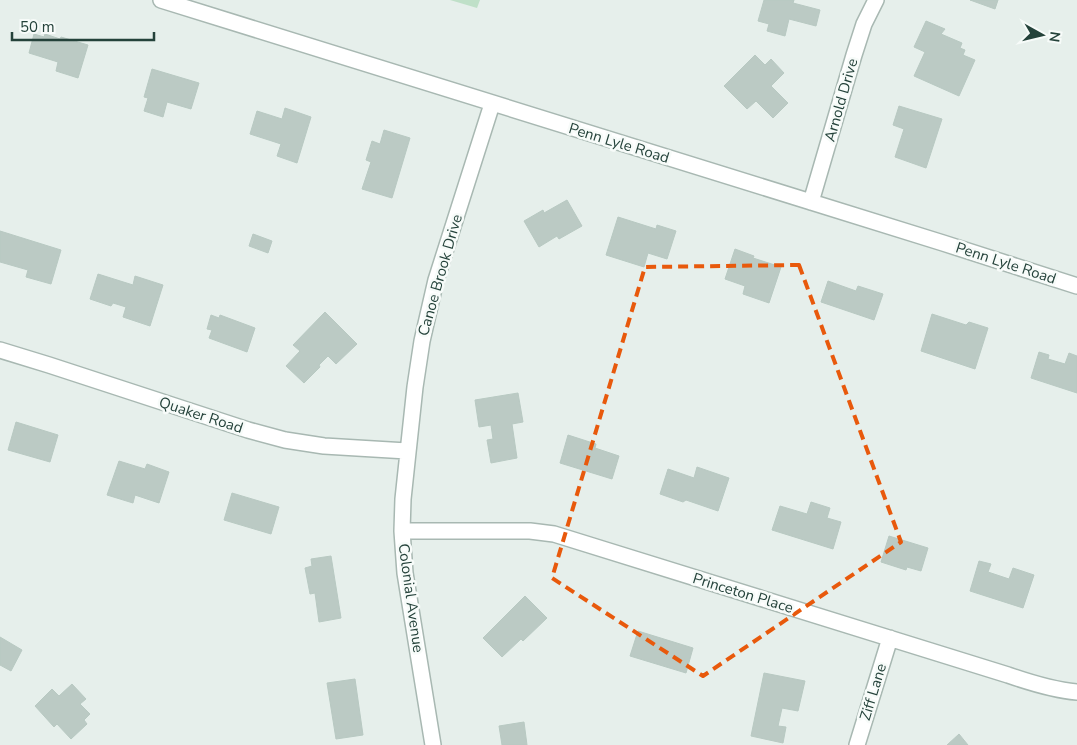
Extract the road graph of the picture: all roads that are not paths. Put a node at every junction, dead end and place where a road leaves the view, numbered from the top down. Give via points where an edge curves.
1 (162, 0) edge
2 (876, 0) edge
3 (492, 104) junction
4 (811, 202) junction
5 (1077, 286) edge
6 (0, 350) edge
7 (407, 451) junction
8 (402, 532) junction
9 (890, 638) junction
10 (1077, 692) edge
11 (433, 745) edge
12 (857, 745) edge

1 - 3 street, Penn Lyle Road
2 - 4 street, Arnold Drive via 854,54
3 - 4 street, Penn Lyle Road
3 - 7 street, Canoe Brook Drive via 434,289 422,341
4 - 5 street, Penn Lyle Road
6 - 7 street, Quaker Road via 285,440
7 - 8 street, Colonial Avenue
8 - 9 street, Princeton Place via 530,531 554,534
8 - 11 street, Colonial Avenue via 405,573
9 - 10 street, Princeton Place via 1034,684
9 - 12 street, Ziff Lane

